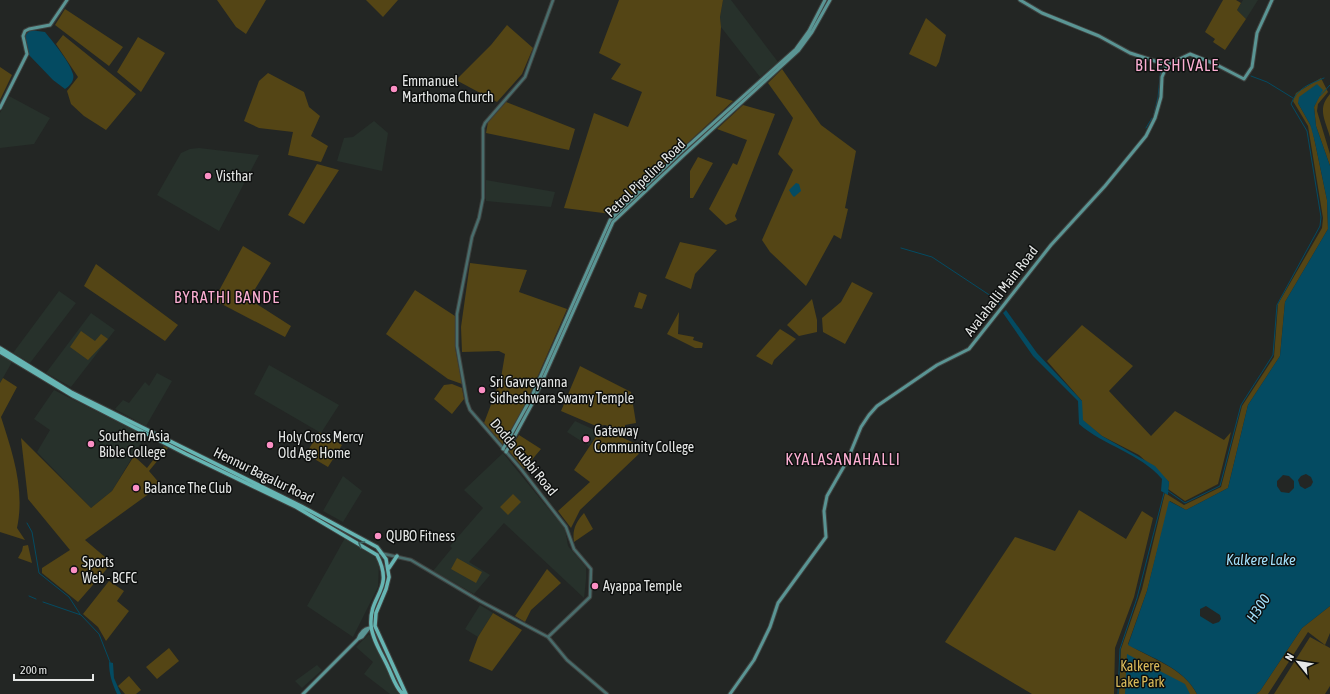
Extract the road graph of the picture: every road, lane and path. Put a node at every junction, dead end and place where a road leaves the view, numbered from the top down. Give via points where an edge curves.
1 (67, 0) edge
2 (553, 0) edge
3 (825, 0) edge
4 (830, 0) edge
5 (1020, 0) edge
6 (1272, 0) edge
7 (1167, 65) junction
8 (0, 108) edge
9 (726, 114) junction
10 (0, 348) edge
11 (0, 352) edge
12 (102, 410) junction
13 (505, 451) junction
14 (381, 552) junction
15 (377, 555) junction
16 (397, 556) junction
17 (388, 569) junction
18 (371, 627) junction
19 (548, 637) junction
20 (303, 694) edge
21 (404, 694) edge
22 (607, 694) edge
23 (730, 694) edge

1 - 8 main road via 50,25 24,31 27,54
2 - 13 street, Dodda Gubbi Road via 525,77 483,128 482,204 472,237 458,314 457,346 470,410
3 - 9 main road, Petrol Pipeline Road via 796,49
4 - 9 main road, Petrol Pipeline Road via 798,52
5 - 7 main road via 1042,14 1099,36 1130,53
6 - 7 main road via 1256,33 1252,67 1244,79 1190,54
7 - 23 main road, Avalahalli Main Road via 1162,77 1161,97 1155,118 1146,136 1051,245 969,350 938,365 877,406 869,415 827,496 824,511 826,538 778,603 769,630 754,660
9 - 13 main road, Petrol Pipeline Road via 615,220 554,347 527,415
10 - 12 main road, Hennur Bagalur Road
11 - 12 main road, Hennur Bagalur Road
12 - 14 main road, Hennur Bagalur Road via 301,506
15 -> 12 main road, Hennur Bagalur Road via 296,507
13 - 19 street, Dodda Gubbi Road via 566,527 574,549 591,569 590,597
14 - 15 street
14 - 16 street
14 - 17 main road
15 - 18 main road via 384,568 384,577 383,586 371,614
16 - 17 main road
16 - 19 street via 411,560 480,602
17 - 18 main road via 388,580
18 - 20 main road via 365,628 358,639
18 - 21 main road
19 - 22 street via 567,660

